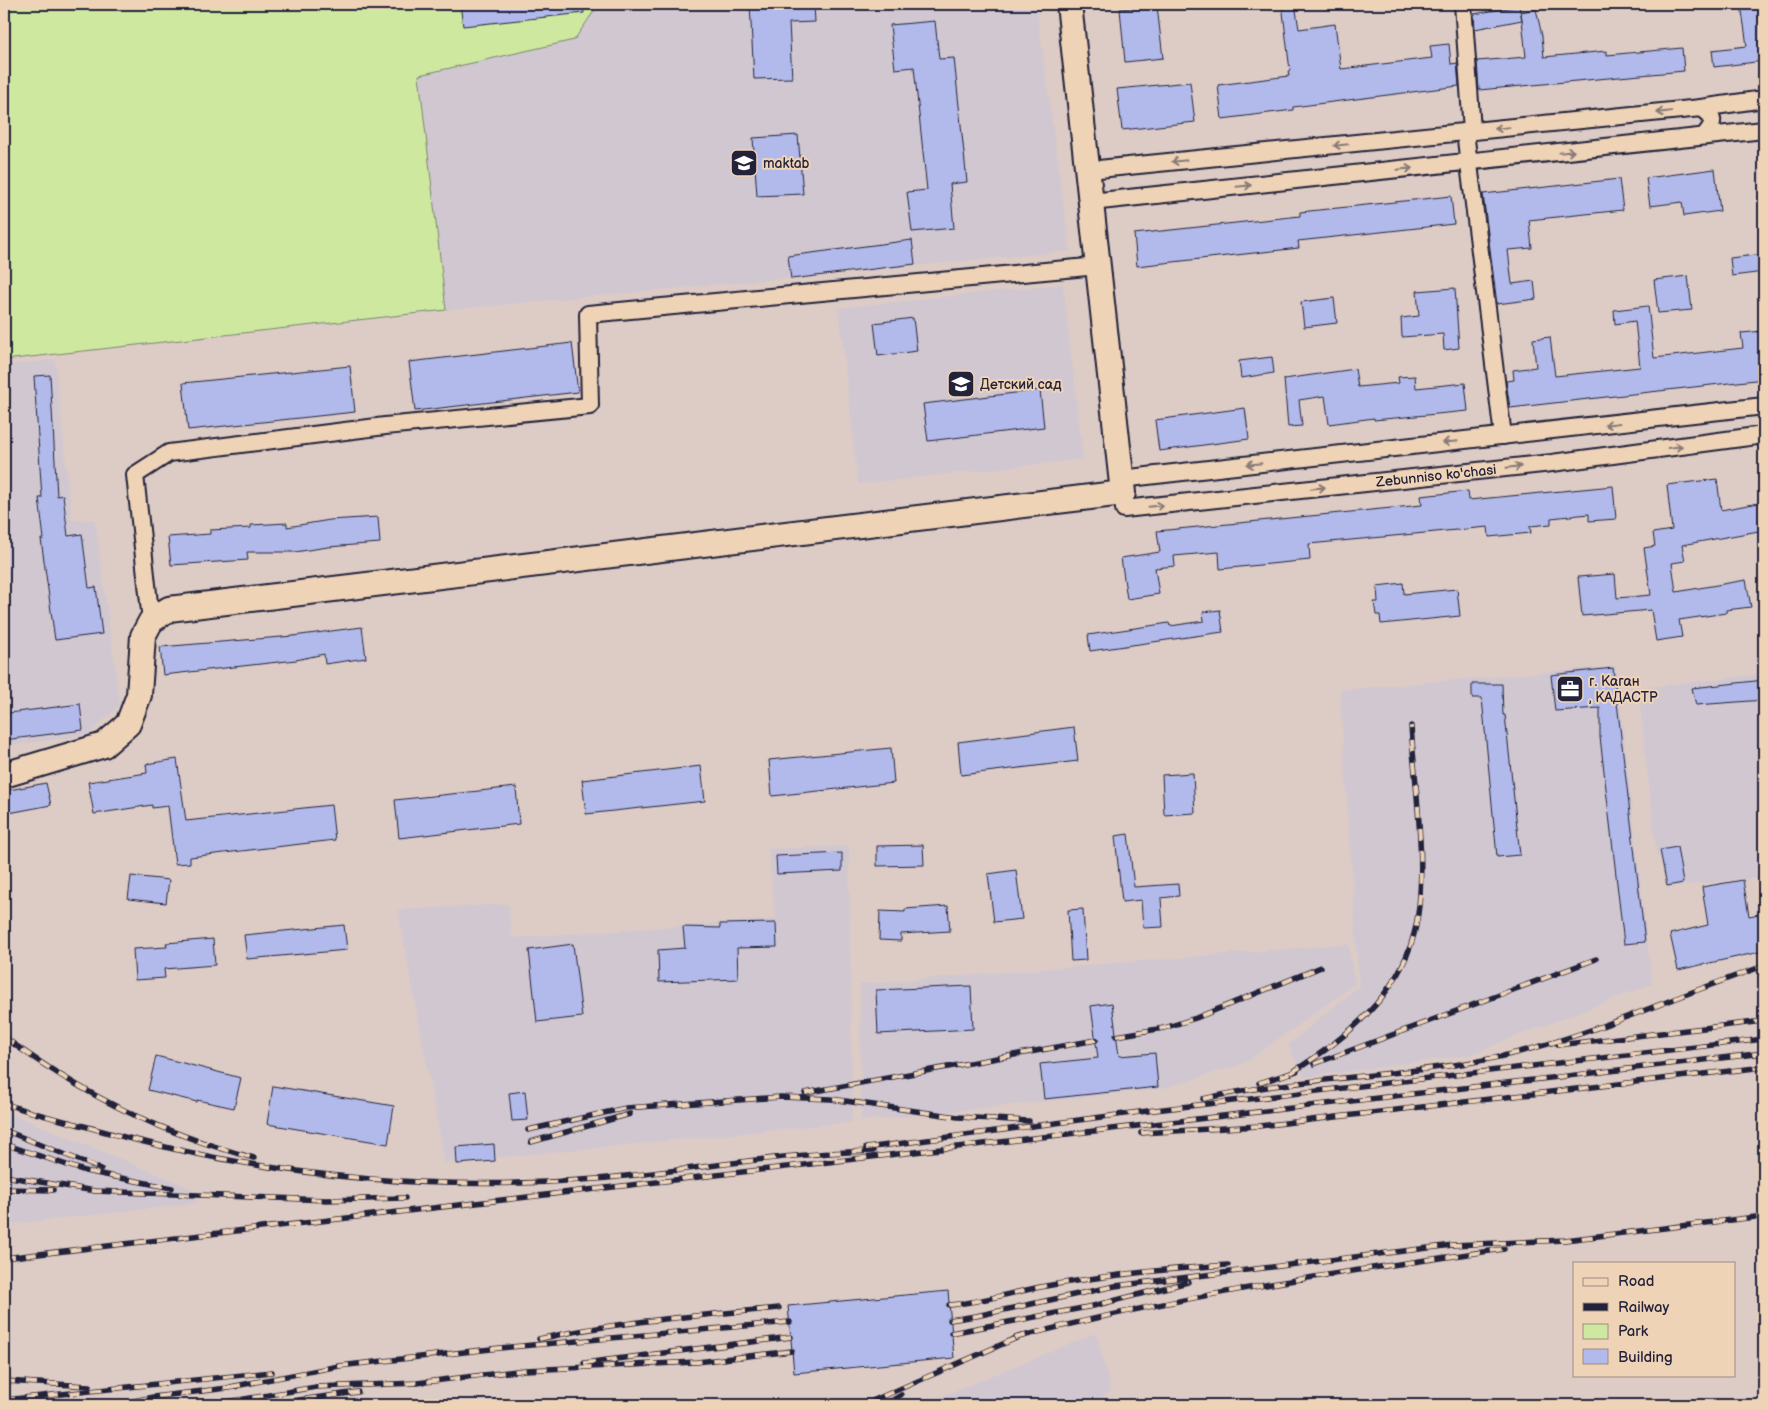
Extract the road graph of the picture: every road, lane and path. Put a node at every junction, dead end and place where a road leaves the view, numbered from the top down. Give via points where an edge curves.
1 (1069, 4) edge
2 (1463, 4) edge
3 (1764, 99) edge
4 (1701, 108) junction
5 (1764, 130) edge
6 (1469, 132) junction
7 (1704, 136) junction
8 (1468, 162) junction
9 (1088, 170) junction
10 (1091, 202) junction
11 (1098, 266) junction
12 (1764, 406) edge
13 (1764, 435) edge
14 (1503, 436) junction
15 (1122, 486) junction
16 (151, 621) junction
17 (4, 775) edge

1 - 9 street
2 - 6 street
3 - 4 street
4 -> 6 street
4 - 7 street via 1714,120
5 - 7 street
6 - 8 street
6 -> 9 street
8 -> 7 street
10 -> 8 street
8 - 14 street
9 - 10 street
10 - 11 street
11 - 15 street
11 - 16 street via 588,314 590,406 386,426 169,453 135,474
12 -> 14 street
15 -> 13 street, Zebunniso ko'chasi via 1124,509 1552,463
14 -> 15 street
15 - 16 street via 169,609
16 - 17 street via 144,636 139,695 128,724 104,745

